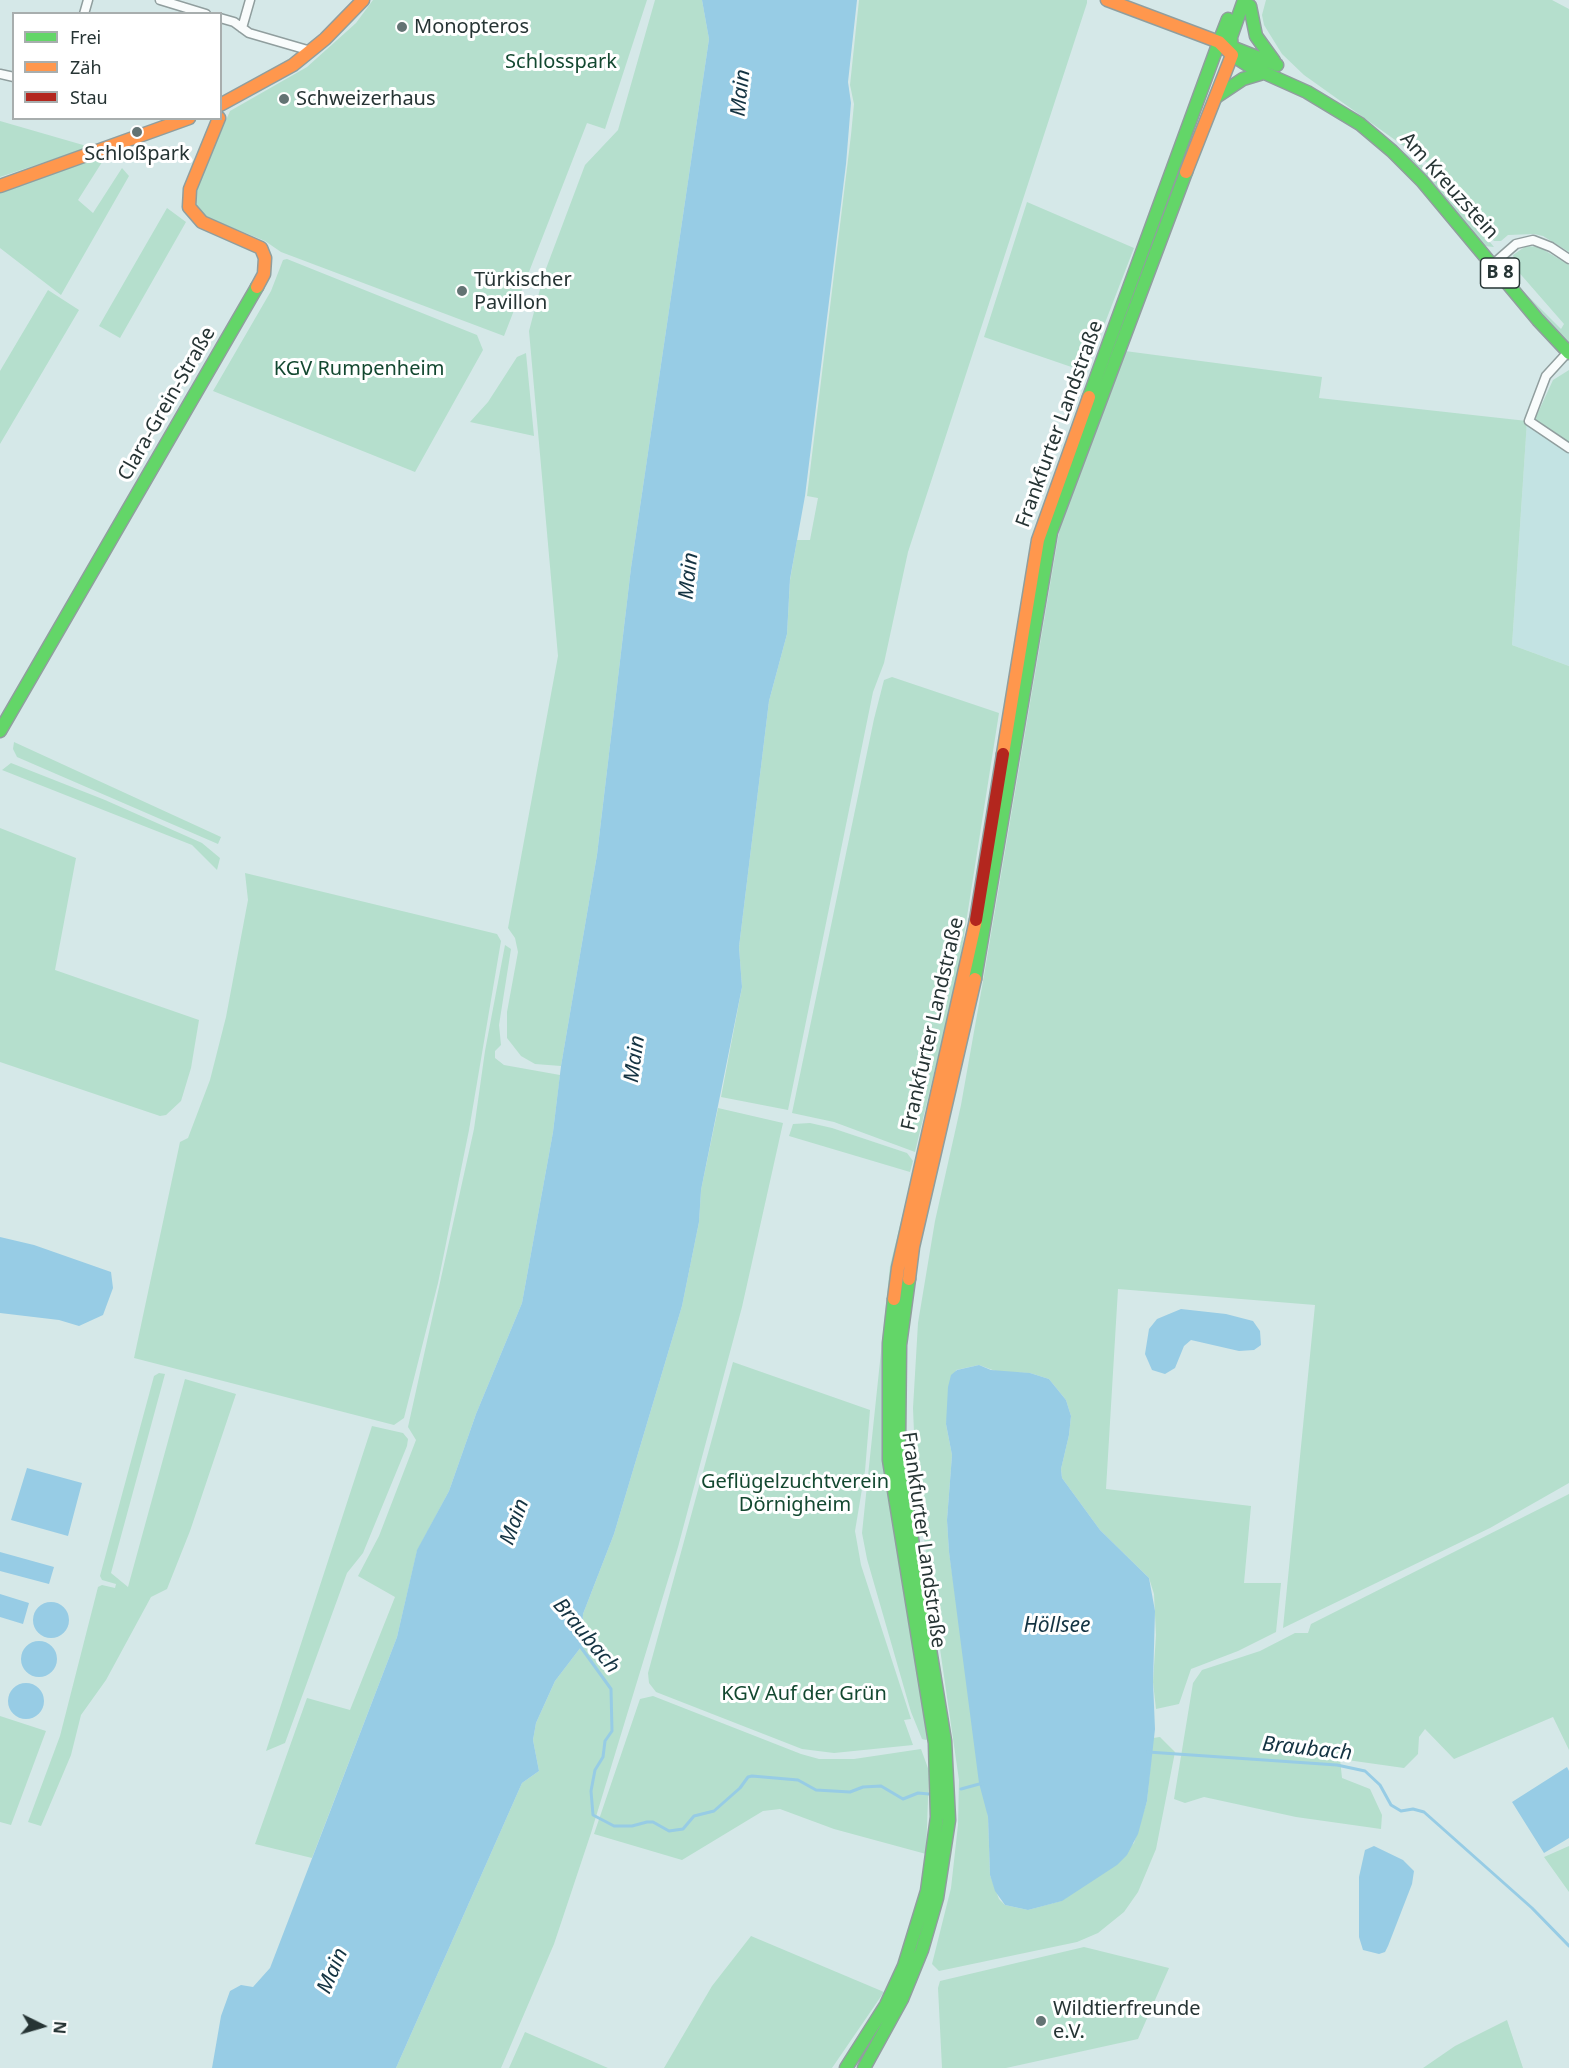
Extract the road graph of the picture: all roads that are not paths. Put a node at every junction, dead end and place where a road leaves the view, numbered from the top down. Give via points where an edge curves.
1 (160, 0) edge
2 (250, 0) edge
3 (363, 0) edge
4 (1107, 0) edge
5 (1235, 0) edge
6 (1249, 2) edge
7 (199, 12) edge
8 (222, 19) edge
9 (242, 28) junction
10 (1226, 45) junction
11 (311, 51) junction
12 (1277, 65) junction
13 (1263, 73) junction
14 (1307, 92) junction
15 (1215, 97) junction
16 (222, 108) edge
17 (183, 120) edge
18 (218, 120) edge
19 (0, 186) edge
20 (1569, 259) edge
21 (1492, 265) junction
22 (1569, 352) edge
23 (1569, 448) edge
24 (0, 731) edge
25 (846, 2068) edge
26 (864, 2068) edge

1 - 7 street
2 - 9 street
3 - 11 main road
4 - 10 main road
5 - 10 main road, Frankfurter Landstraße
6 - 10 main road, Frankfurter Landstraße
6 - 12 main road, Am Kreuzstein via 1258,40
8 - 9 street
9 - 11 street
10 - 12 main road
10 - 13 main road, B 8
10 - 15 main road, Frankfurter Landstraße
10 - 25 main road, Frankfurter Landstraße via 1038,540 971,953 898,1268 889,1343 889,1460 935,1743 936,1834 927,1891 904,1966 886,2005
11 - 16 main road
12 - 14 main road, Am Kreuzstein
13 - 14 main road, Am Kreuzstein / B 8
13 - 15 main road via 1243,79
14 - 21 main road, Am Kreuzstein / B 8 via 1360,124 1392,151
15 - 26 main road, Frankfurter Landstraße via 1051,532 981,953 908,1271 898,1365 899,1442 945,1741 949,1820 937,1898 922,1950 902,1999
17 - 19 main road
18 - 24 main road, Clara-Grein-Straße via 190,189 189,207 202,222 261,248 266,258 264,274
20 - 21 street via 1533,240 1516,244
21 - 22 main road, Am Kreuzstein / B 8
22 - 23 street via 1546,376 1529,422

